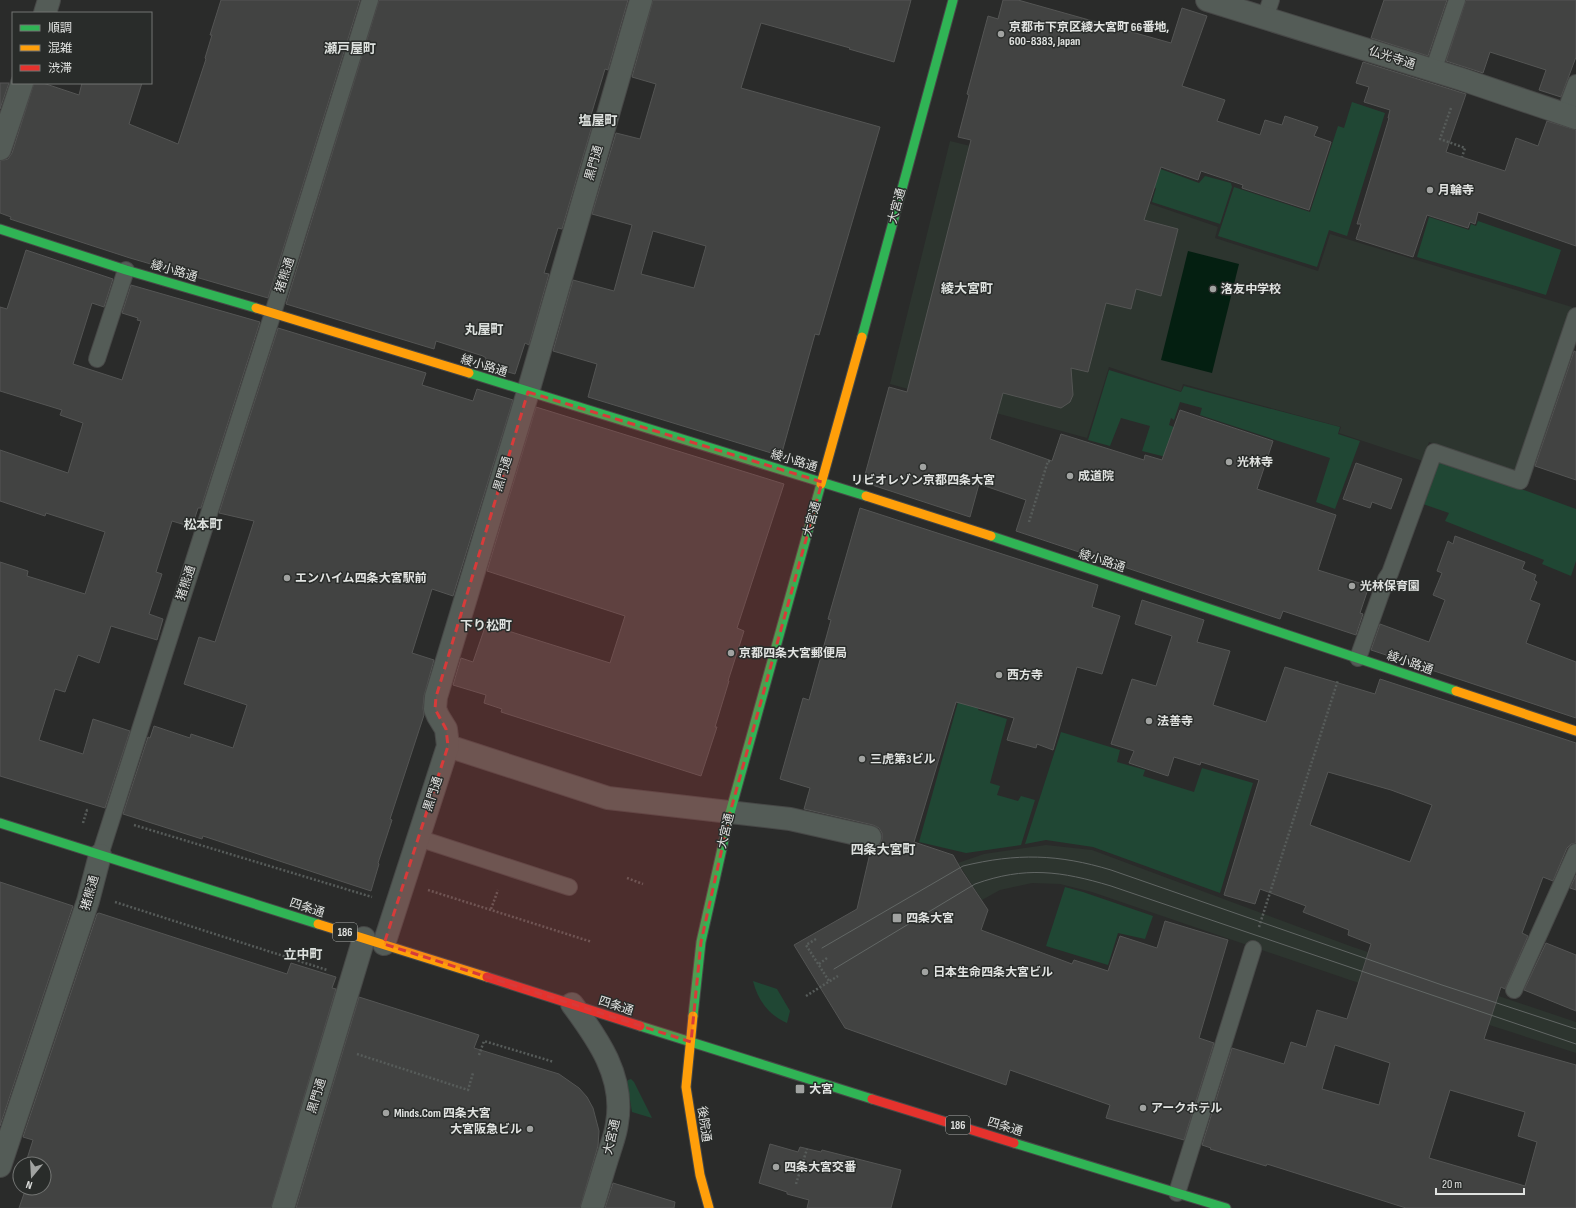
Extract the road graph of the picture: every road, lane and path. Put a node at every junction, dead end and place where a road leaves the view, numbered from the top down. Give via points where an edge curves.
1 (49, 0) edge
2 (370, 0) edge
3 (641, 0) edge
4 (953, 0) edge
5 (1208, 0) edge
6 (1457, 0) edge
7 (1268, 9) edge
8 (45, 12) edge
9 (1433, 72) junction
10 (1576, 83) edge
11 (22, 84) edge
12 (1451, 108) dead end
13 (1570, 116) edge
14 (0, 149) edge
15 (1462, 157) dead end
16 (0, 229) edge
17 (126, 270) junction
18 (273, 313) junction
19 (1576, 316) edge
20 (97, 359) dead end
21 (528, 392) junction
22 (1052, 462) dead end
23 (822, 482) junction
24 (1028, 522) dead end
25 (1352, 656) junction
26 (1576, 731) edge
27 (448, 746) junction
28 (730, 813) junction
29 (0, 823) edge
30 (134, 825) dead end
31 (870, 837) dead end
32 (418, 838) junction
33 (1576, 852) edge
34 (100, 855) junction
35 (627, 878) dead end
36 (404, 882) junction
37 (643, 884) dead end
38 (569, 887) dead end
39 (503, 891) dead end
40 (367, 897) dead end
41 (109, 900) dead end
42 (491, 910) junction
43 (816, 939) dead end
44 (374, 941) junction
45 (592, 942) dead end
46 (1252, 949) joint
47 (827, 958) dead end
48 (819, 964) junction
49 (333, 972) dead end
50 (838, 976) dead end
51 (829, 981) junction
52 (1514, 990) dead end
53 (806, 996) dead end
54 (572, 1004) junction
55 (691, 1042) junction
56 (357, 1054) dead end
57 (479, 1055) dead end
58 (554, 1062) dead end
59 (473, 1073) dead end
60 (807, 1149) dead end
61 (0, 1166) edge
62 (796, 1184) dead end
63 (1177, 1193) junction
64 (284, 1208) edge
65 (592, 1208) edge
66 (709, 1208) edge
67 (1226, 1208) edge

1 - 8 street
2 - 18 lane, 猪熊通
3 - 21 street, 黒門通
4 - 23 street, 大宮通
5 - 7 street, 仏光寺通
6 - 9 lane
7 - 9 street, 仏光寺通
9 - 13 street, 仏光寺通
10 - 13 lane
11 - 14 street
12 - 15 path via 1440,139 1465,148
16 - 17 street, 綾小路通
17 - 18 street, 綾小路通
17 - 20 lane
18 - 21 street, 綾小路通
18 - 34 lane, 猪熊通
19 - 25 lane via 1520,482 1434,452 1390,573
21 - 23 street, 綾小路通
21 - 27 street, 黒門通 via 436,697 435,709 446,729
22 - 24 path via 1048,461
23 - 25 street, 綾小路通
23 - 28 street, 大宮通
25 - 26 street, 綾小路通
25 - 46 path
27 - 28 street via 608,798
27 - 32 street, 黒門通
28 - 31 street via 790,818
28 - 55 street, 大宮通 via 701,942
29 - 34 street, 四条通 / 186
30 - 40 path
32 - 36 street, 黒門通
32 - 38 lane
33 - 52 lane
34 - 44 street, 四条通 / 186
34 - 61 street, 猪熊通 via 88,901
35 - 37 path
36 - 42 path
36 - 44 street, 黒門通
39 - 42 path via 498,890
41 - 49 path
42 - 45 path
43 - 48 path via 806,945
44 - 54 street, 四条通 / 186
44 - 64 street, 黒門通
46 - 63 lane
47 - 48 path
48 - 51 path
50 - 51 path
51 - 53 path
54 - 55 street, 四条通 / 186
54 - 65 street, 大宮通 via 594,1033 607,1056 617,1095 618,1122
55 - 63 street, 四条通 / 186
55 - 66 street, 後院通 via 686,1087 700,1175
56 - 59 path via 468,1090
57 - 58 path via 484,1041
60 - 62 path
63 - 67 street, 四条通 / 186

